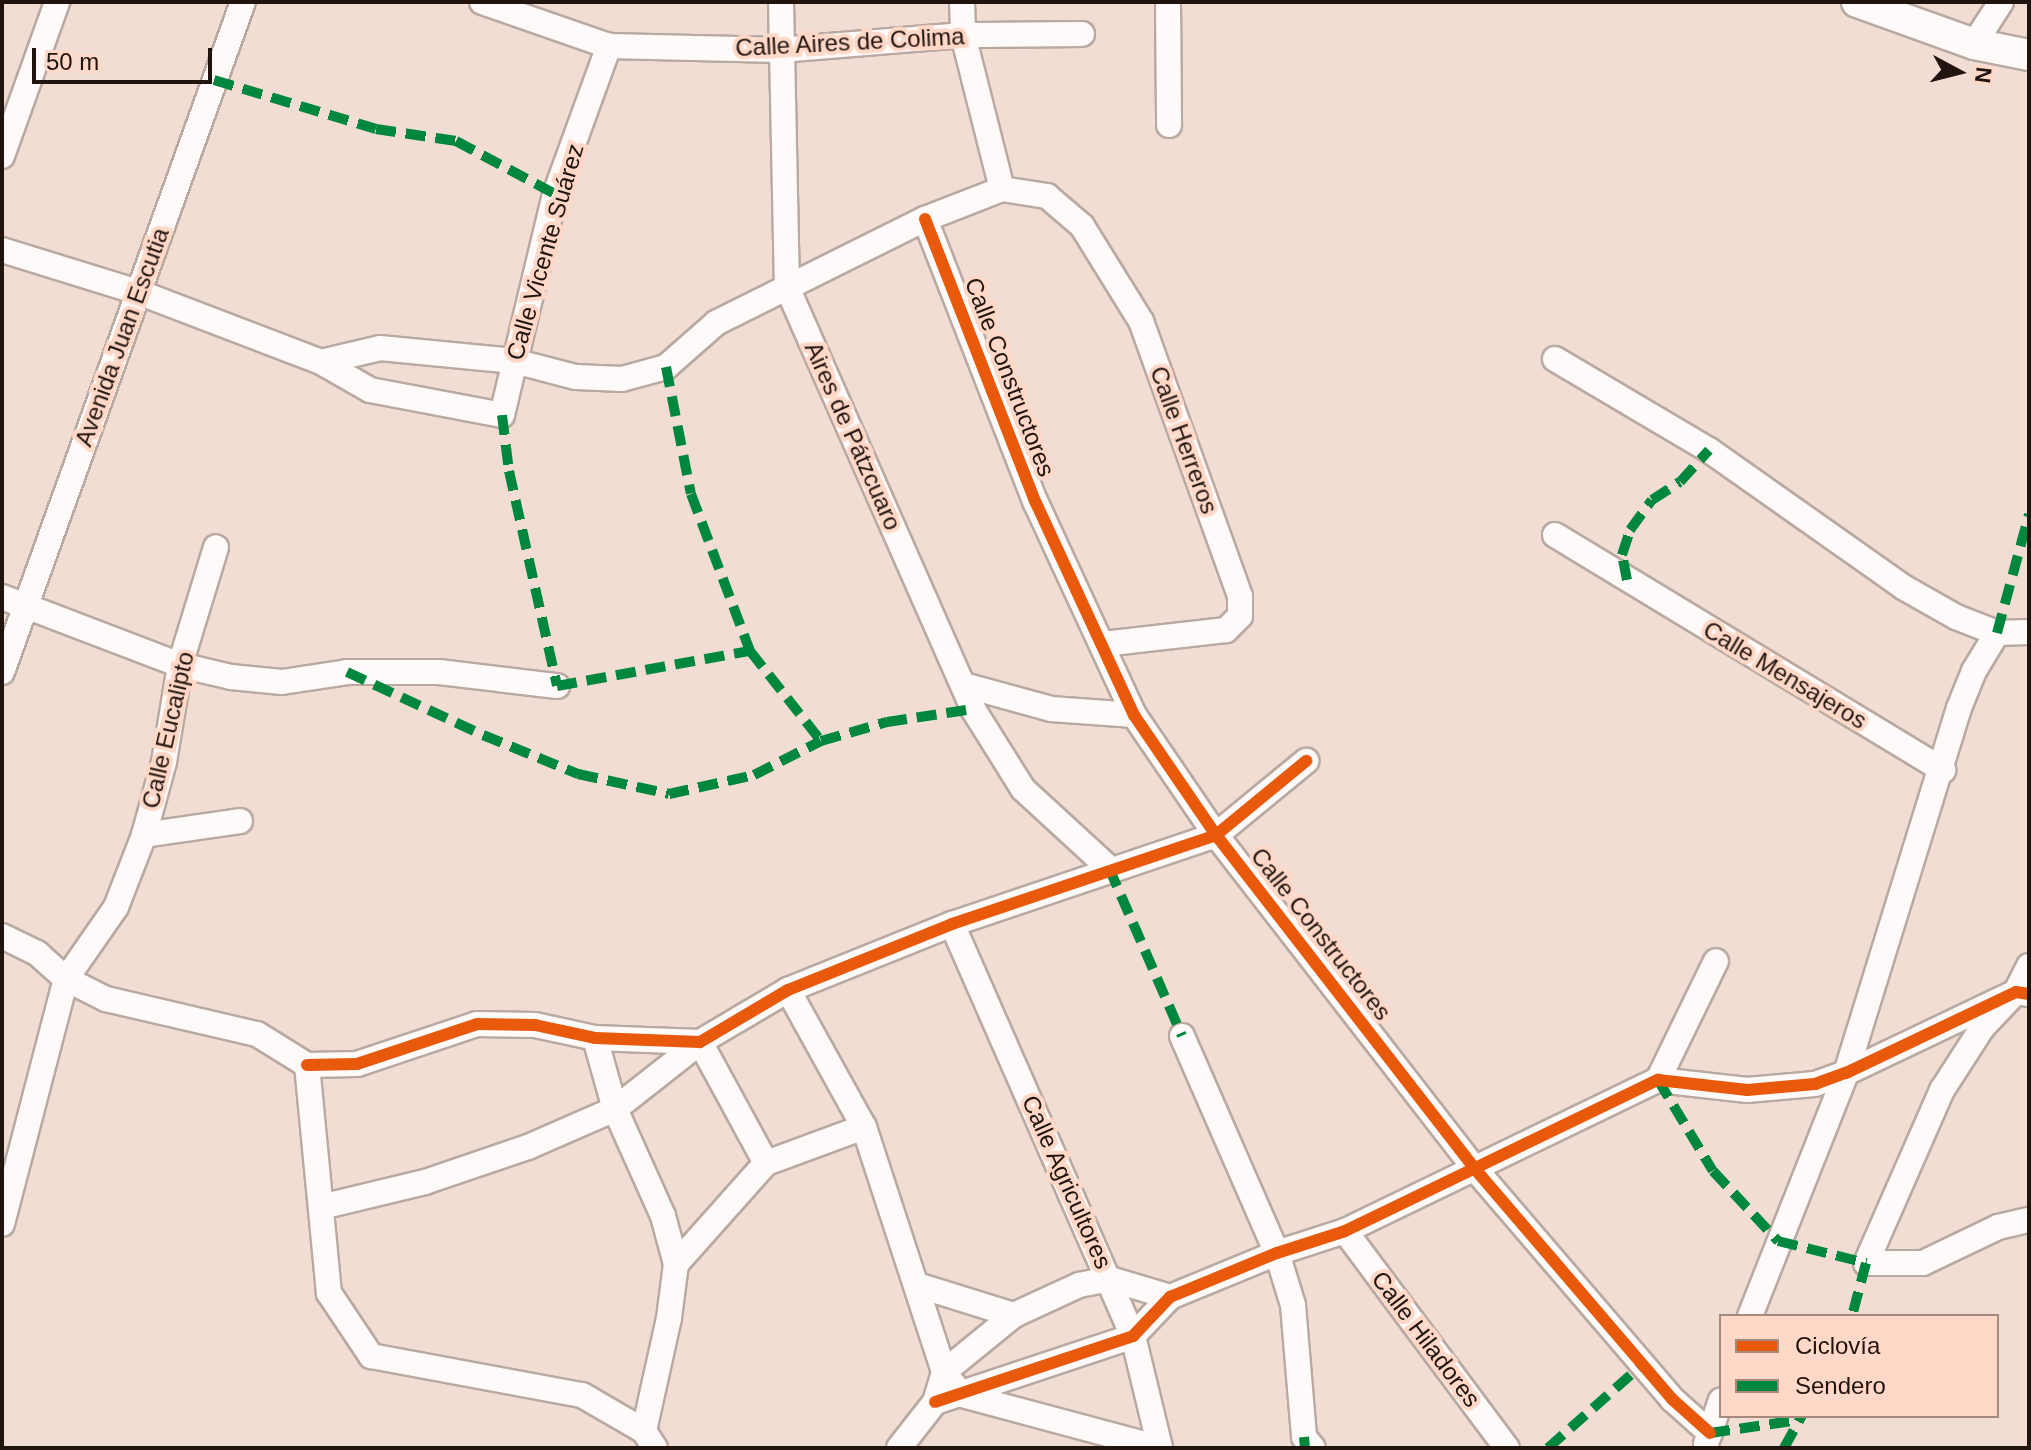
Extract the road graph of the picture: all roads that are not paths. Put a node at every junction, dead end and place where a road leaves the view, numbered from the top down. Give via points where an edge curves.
1 (57, 2) edge
2 (243, 2) edge
3 (482, 2) edge
4 (781, 2) edge
5 (962, 2) edge
6 (1168, 2) edge
7 (1857, 2) edge
8 (2001, 2) edge
9 (1082, 34) dead end
10 (963, 35) junction
11 (1974, 44) junction
12 (609, 46) junction
13 (780, 50) junction
14 (2029, 55) edge
15 (1169, 125) dead end
16 (2, 156) edge
17 (1002, 189) junction
18 (925, 219) junction
19 (2, 250) edge
20 (787, 287) junction
21 (138, 292) junction
22 (1555, 359) dead end
23 (514, 361) junction
24 (321, 362) junction
25 (1555, 535) dead end
26 (216, 547) dead end
27 (13, 602) edge
28 (2029, 632) edge
29 (1997, 633) junction
30 (1103, 644) junction
31 (180, 665) junction
32 (2, 672) edge
33 (964, 685) junction
34 (557, 686) dead end
35 (1134, 715) junction
36 (1306, 761) dead end
37 (1943, 770) junction
38 (240, 821) dead end
39 (144, 835) junction
40 (1216, 835) junction
41 (1109, 868) junction
42 (952, 924) junction
43 (2, 936) edge
44 (1716, 961) dead end
45 (2029, 966) edge
46 (66, 979) junction
47 (788, 990) junction
48 (2022, 993) edge
49 (1182, 1036) dead end
50 (595, 1038) junction
51 (700, 1042) junction
52 (307, 1065) junction
53 (1846, 1073) junction
54 (1658, 1080) junction
55 (615, 1109) junction
56 (864, 1127) junction
57 (766, 1163) junction
58 (1475, 1169) junction
59 (321, 1207) junction
60 (2029, 1220) edge
61 (2, 1224) edge
62 (1345, 1231) junction
63 (1277, 1253) junction
64 (676, 1264) junction
65 (1110, 1279) junction
66 (917, 1285) junction
67 (1170, 1297) junction
68 (1751, 1314) edge
69 (1014, 1315) junction
70 (1133, 1336) junction
71 (944, 1372) junction
72 (962, 1395) junction
73 (935, 1402) junction
74 (1719, 1406) edge
75 (650, 1440) edge
76 (1707, 1440) edge
77 (900, 1448) edge
78 (1160, 1448) edge
79 (1313, 1448) edge
80 (1507, 1448) edge

1 - 16 street
2 - 21 street, Avenida Juan Escutia
3 - 12 street, Calle Aires de Colima
4 - 13 street, Aires de Pátzcuaro
5 - 10 street
6 - 15 street
7 - 11 main road
8 - 11 street
9 - 10 street, Calle Aires de Colima
10 - 13 street, Calle Aires de Colima
10 - 17 street
11 - 14 main road
12 - 13 street, Calle Aires de Colima
12 - 23 street, Calle Vicente Suárez via 555,194
13 - 20 street, Aires de Pátzcuaro
17 - 18 street
17 - 30 street, Calle Herreros via 1047,196 1082,226 1141,321 1240,596 1240,616 1226,630
18 - 20 street
18 - 30 street, Calle Constructores via 1036,503
19 - 21 street
20 - 23 street via 716,323 666,367 622,379 576,377
20 - 33 street, Aires de Pátzcuaro
21 - 24 street
21 - 27 street, Avenida Juan Escutia
22 - 29 street via 1709,450 1903,587
23 - 24 street via 380,348
23 - 24 street, Calle Vicente Suárez via 502,415 370,390
25 - 37 street, Calle Mensajeros
26 - 31 street, Calle Eucalipto
27 - 31 street
27 - 32 street, Avenida Juan Escutia
28 - 29 street
29 - 37 street via 1959,708
30 - 35 street, Calle Constructores
31 - 34 street via 282,682 347,672 439,672
31 - 39 street, Calle Eucalipto via 164,762
33 - 35 street via 1051,709
33 - 41 street, Aires de Pátzcuaro via 973,709 1023,789
35 - 40 street, Calle Constructores
36 - 40 street
37 - 53 street
38 - 39 street
39 - 46 street, Calle Eucalipto via 116,907
40 - 41 street
40 - 58 street, Calle Constructores
41 - 42 street
42 - 47 street
42 - 65 street, Calle Agricultores
43 - 46 street via 37,953
44 - 54 street
45 - 48 street
46 - 52 street via 106,999 257,1034
46 - 61 street, Calle Eucalipto
47 - 51 street
47 - 56 street
48 - 53 street
48 - 60 street via 1982,1028 1942,1090 1866,1263 1923,1263 1998,1227
49 - 63 street
50 - 51 street
50 - 52 street via 535,1025 477,1024 357,1064
50 - 55 street
51 - 55 street
51 - 57 street
52 - 59 street
53 - 54 street via 1815,1084 1747,1090
53 - 68 street
54 - 58 street
55 - 59 street via 528,1147 425,1182
55 - 64 street via 663,1216
56 - 57 street
56 - 66 street
57 - 64 street
58 - 62 street
58 - 76 street, Calle Constructores
59 - 75 street via 329,1293 371,1356 582,1395
62 - 63 street
62 - 80 street, Calle Hiladores
63 - 67 street
63 - 79 street via 1293,1305 1304,1437
64 - 75 street
65 - 67 street
65 - 69 street via 1079,1285
65 - 70 street, Calle Agricultores
66 - 69 street
66 - 71 street
67 - 70 street
69 - 71 street
70 - 72 street
70 - 78 street, Calle Agricultores
71 - 72 street
71 - 73 street
72 - 73 street
72 - 78 street
73 - 77 street
74 - 76 street

